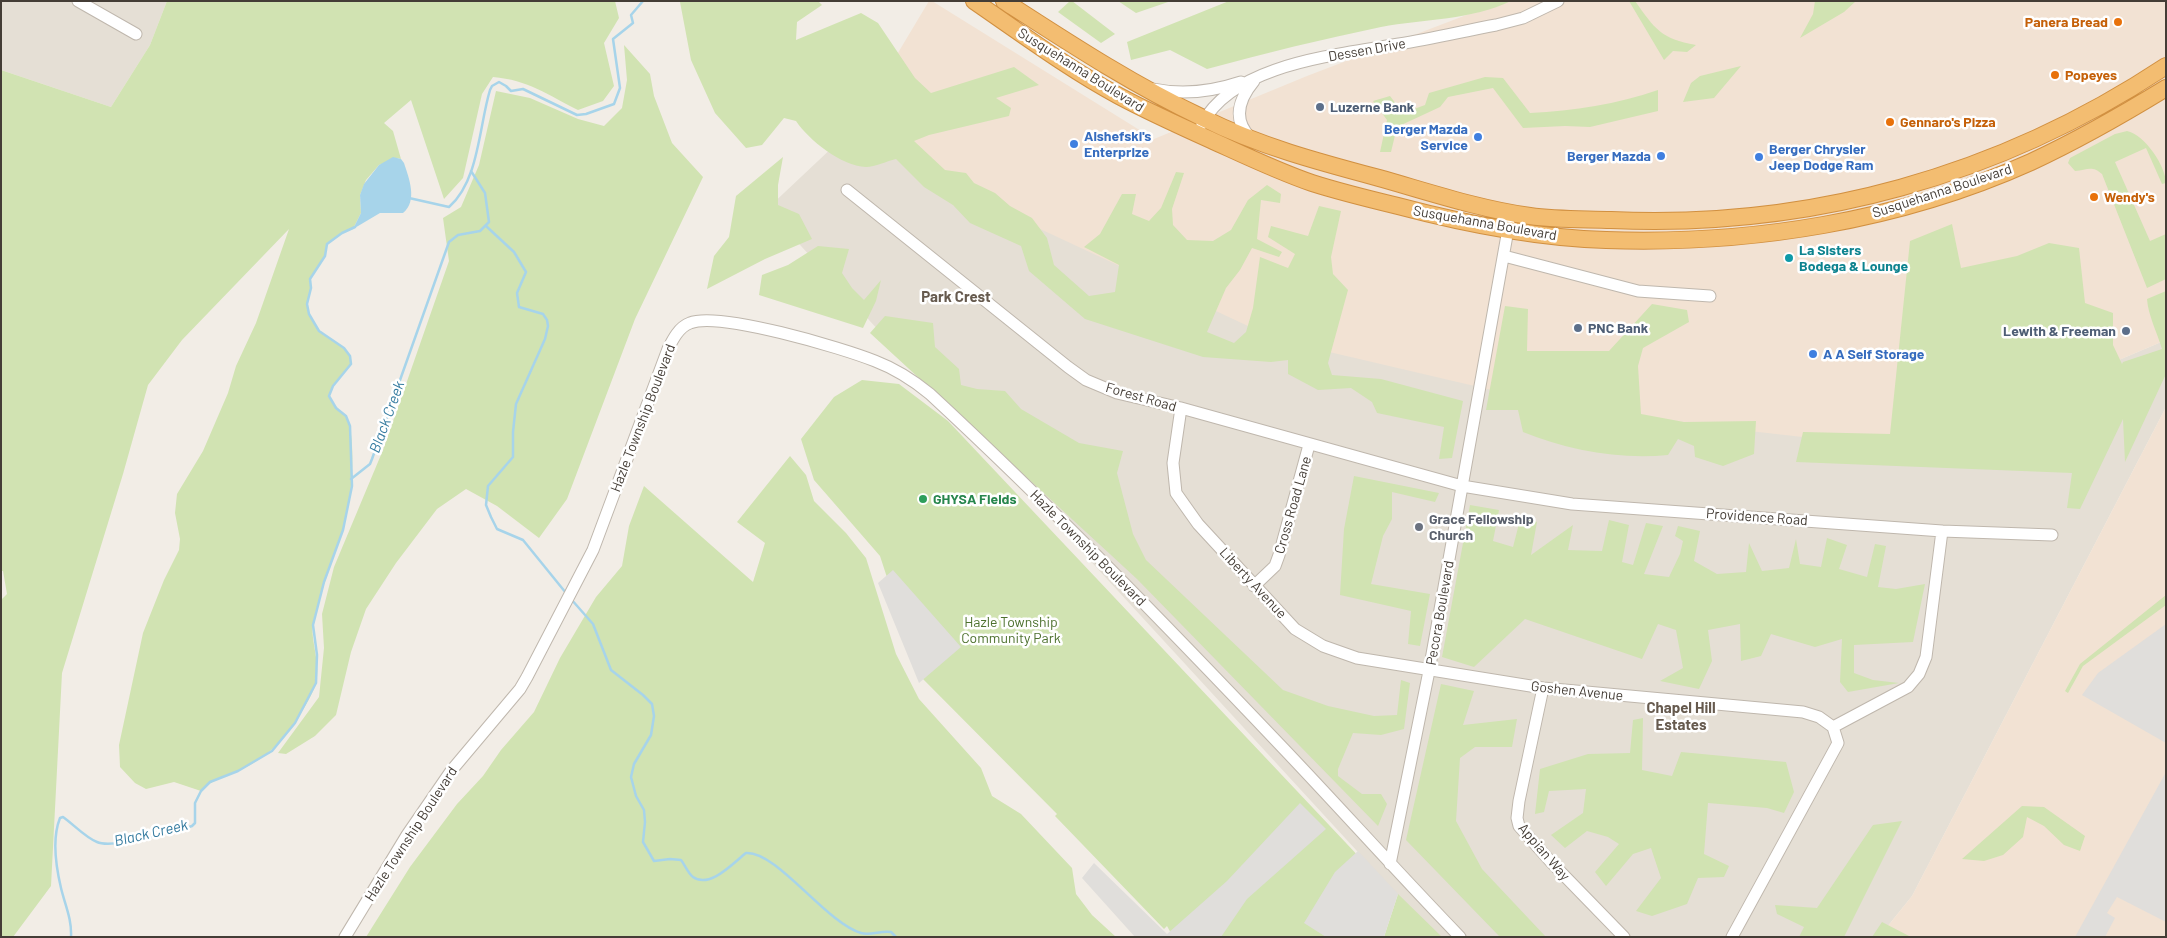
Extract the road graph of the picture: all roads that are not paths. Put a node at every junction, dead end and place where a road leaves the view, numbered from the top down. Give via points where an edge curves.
1 (78, 1) edge
2 (974, 1) edge
3 (1004, 1) edge
4 (1558, 1) edge
5 (136, 34) dead end
6 (2166, 66) edge
7 (1257, 76) junction
8 (1136, 85) junction
9 (2166, 88) edge
10 (1201, 127) junction
11 (1253, 140) junction
12 (847, 190) dead end
13 (1511, 213) junction
14 (1508, 230) junction
15 (1504, 256) junction
16 (1710, 296) dead end
17 (1181, 408) junction
18 (1310, 445) junction
19 (1462, 486) junction
20 (1942, 531) junction
21 (2052, 535) dead end
22 (1254, 586) junction
23 (1429, 671) junction
24 (1543, 688) junction
25 (1833, 728) junction
26 (1390, 864) junction
27 (345, 937) edge
28 (1460, 937) edge
29 (1624, 937) edge
30 (1732, 937) edge

1 - 5 street
2 - 10 highway, Susquehanna Boulevard via 1116,94
3 - 8 highway, Susquehanna Boulevard
4 - 7 street, Dessen Drive via 1523,18 1300,62
6 - 13 highway, Susquehanna Boulevard via 2090,112 2021,146 1928,181 1819,207 1688,222 1539,217
7 - 8 street via 1226,87 1194,91 1164,91
7 - 10 street, Dessen Drive via 1221,101
7 - 11 street via 1242,99 1239,115 1242,129
8 - 10 highway, Susquehanna Boulevard
9 - 14 highway, Susquehanna Boulevard via 2102,126 2030,162 1954,191 1850,220 1758,234 1679,239 1606,240
10 - 11 highway, Susquehanna Boulevard
10 - 14 highway, Susquehanna Boulevard via 1259,162 1312,183 1447,219
11 - 13 highway, Susquehanna Boulevard via 1287,153
12 - 17 street, Forest Road via 1086,380 1117,393
13 - 14 street, Pecora Boulevard
14 - 15 street, Pecora Boulevard
15 - 16 street via 1630,290
15 - 19 street, Pecora Boulevard
17 - 18 street, Forest Road
17 - 22 street, Liberty Avenue via 1173,463 1176,493 1198,524
18 - 19 street, Forest Road
18 - 22 street, Cross Road Lane via 1275,566
19 - 20 street, Providence Road via 1572,504
19 - 23 street, Pecora Boulevard
20 - 21 street, Providence Road
20 - 25 street via 1926,656 1919,674 1908,687
22 - 23 street, Liberty Avenue via 1295,629 1323,646 1357,658
23 - 24 street, Goshen Avenue
23 - 26 street, Pecora Boulevard
24 - 25 street, Goshen Avenue via 1803,712
24 - 29 street, Appian Way via 1519,801 1518,826
25 - 30 street via 1838,743
26 - 27 street, Hazle Township Boulevard via 1127,587 918,384 876,361 840,348 730,322 703,320 689,323 681,329 668,348 593,550 527,677 440,787
26 - 28 street, Hazle Township Boulevard

